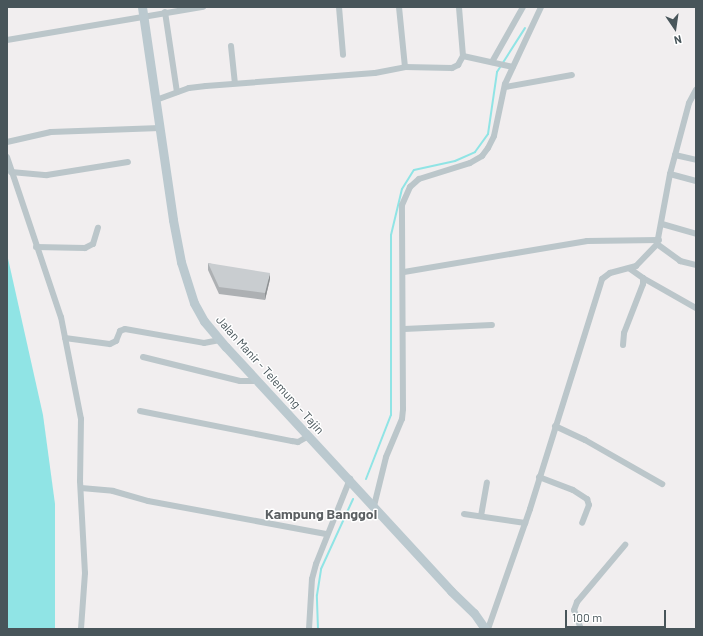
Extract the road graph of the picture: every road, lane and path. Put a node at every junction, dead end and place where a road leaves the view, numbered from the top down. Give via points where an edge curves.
1 (203, 7) edge
2 (339, 7) edge
3 (400, 7) edge
4 (459, 7) edge
5 (523, 7) edge
6 (541, 7) edge
7 (143, 11) edge
8 (165, 12) junction
9 (7, 40) edge
10 (231, 46) dead end
11 (343, 55) dead end
12 (463, 56) junction
13 (494, 62) junction
14 (405, 67) junction
15 (513, 67) junction
16 (572, 75) dead end
17 (236, 83) junction
18 (505, 87) junction
19 (696, 90) edge
20 (177, 92) junction
21 (156, 100) junction
22 (160, 128) junction
23 (7, 142) edge
24 (675, 154) junction
25 (7, 158) edge
26 (696, 160) edge
27 (128, 162) dead end
28 (11, 172) junction
29 (670, 174) junction
30 (696, 181) edge
31 (662, 224) junction
32 (98, 228) dead end
33 (696, 234) edge
34 (658, 242) junction
35 (36, 247) junction
36 (696, 265) edge
37 (630, 269) junction
38 (404, 272) junction
39 (643, 278) junction
40 (696, 308) edge
41 (492, 325) dead end
42 (404, 328) junction
43 (65, 338) junction
44 (220, 340) junction
45 (623, 345) dead end
46 (144, 357) dead end
47 (256, 381) junction
48 (140, 412) dead end
49 (555, 426) junction
50 (310, 436) junction
51 (540, 477) junction
52 (350, 479) junction
53 (487, 483) dead end
54 (662, 484) dead end
55 (81, 488) junction
56 (374, 506) junction
57 (464, 514) dead end
58 (481, 516) junction
59 (525, 523) junction
60 (582, 523) dead end
61 (326, 534) junction
62 (625, 545) dead end
63 (81, 629) edge
64 (309, 629) edge
65 (485, 629) edge
66 (488, 629) edge
67 (581, 629) edge

1 - 8 street
2 - 11 street
3 - 14 street
4 - 12 street
5 - 13 street
6 - 15 street
7 - 8 street
7 - 9 street
7 - 21 main road, Jalan Manir - Telemung - Tajin
8 - 20 street
10 - 17 street
12 - 13 street
12 - 14 street via 458,65 452,68
13 - 15 street
14 - 17 street via 375,73
15 - 18 street
16 - 18 street
17 - 20 street
18 - 38 street via 494,136 482,156 457,168 426,175 406,194 402,205
19 - 24 street via 689,103
20 - 21 street
21 - 22 main road, Jalan Manir - Telemung - Tajin
22 - 23 street via 52,132
22 - 44 main road, Jalan Manir - Telemung - Tajin via 173,220 186,280 204,321
24 - 26 street
24 - 29 street
25 - 28 street
27 - 28 street via 47,175
28 - 35 street
29 - 30 street
29 - 31 street
31 - 33 street
31 - 34 street
32 - 35 street via 93,244 85,248
34 - 36 street via 680,261
34 - 37 street
34 - 38 street via 587,241
35 - 43 street via 57,303
37 - 39 street
37 - 49 street via 610,273 602,279
38 - 42 street
39 - 40 street
39 - 45 street via 639,300 628,323
41 - 42 street
42 - 56 street via 402,419 386,457
43 - 44 street via 110,344 116,341 120,331 125,329 204,343
43 - 55 street via 81,419
44 - 47 main road, Jalan Manir - Telemung - Tajin
46 - 47 street via 240,382
47 - 50 main road, Jalan Manir - Telemung - Tajin
48 - 50 street via 298,442
49 - 51 street
49 - 54 street
50 - 52 main road, Jalan Manir - Telemung - Tajin
51 - 59 street
51 - 60 street via 587,499 589,505
52 - 56 main road, Jalan Manir - Telemung - Tajin
52 - 61 street
53 - 58 street
55 - 61 street via 113,491 148,501
55 - 63 street via 85,573
56 - 65 main road, Jalan Manir - Telemung - Tajin via 445,586 474,613
57 - 58 street
58 - 59 street
59 - 66 street
61 - 64 street via 312,579
62 - 67 street via 577,602 574,610

